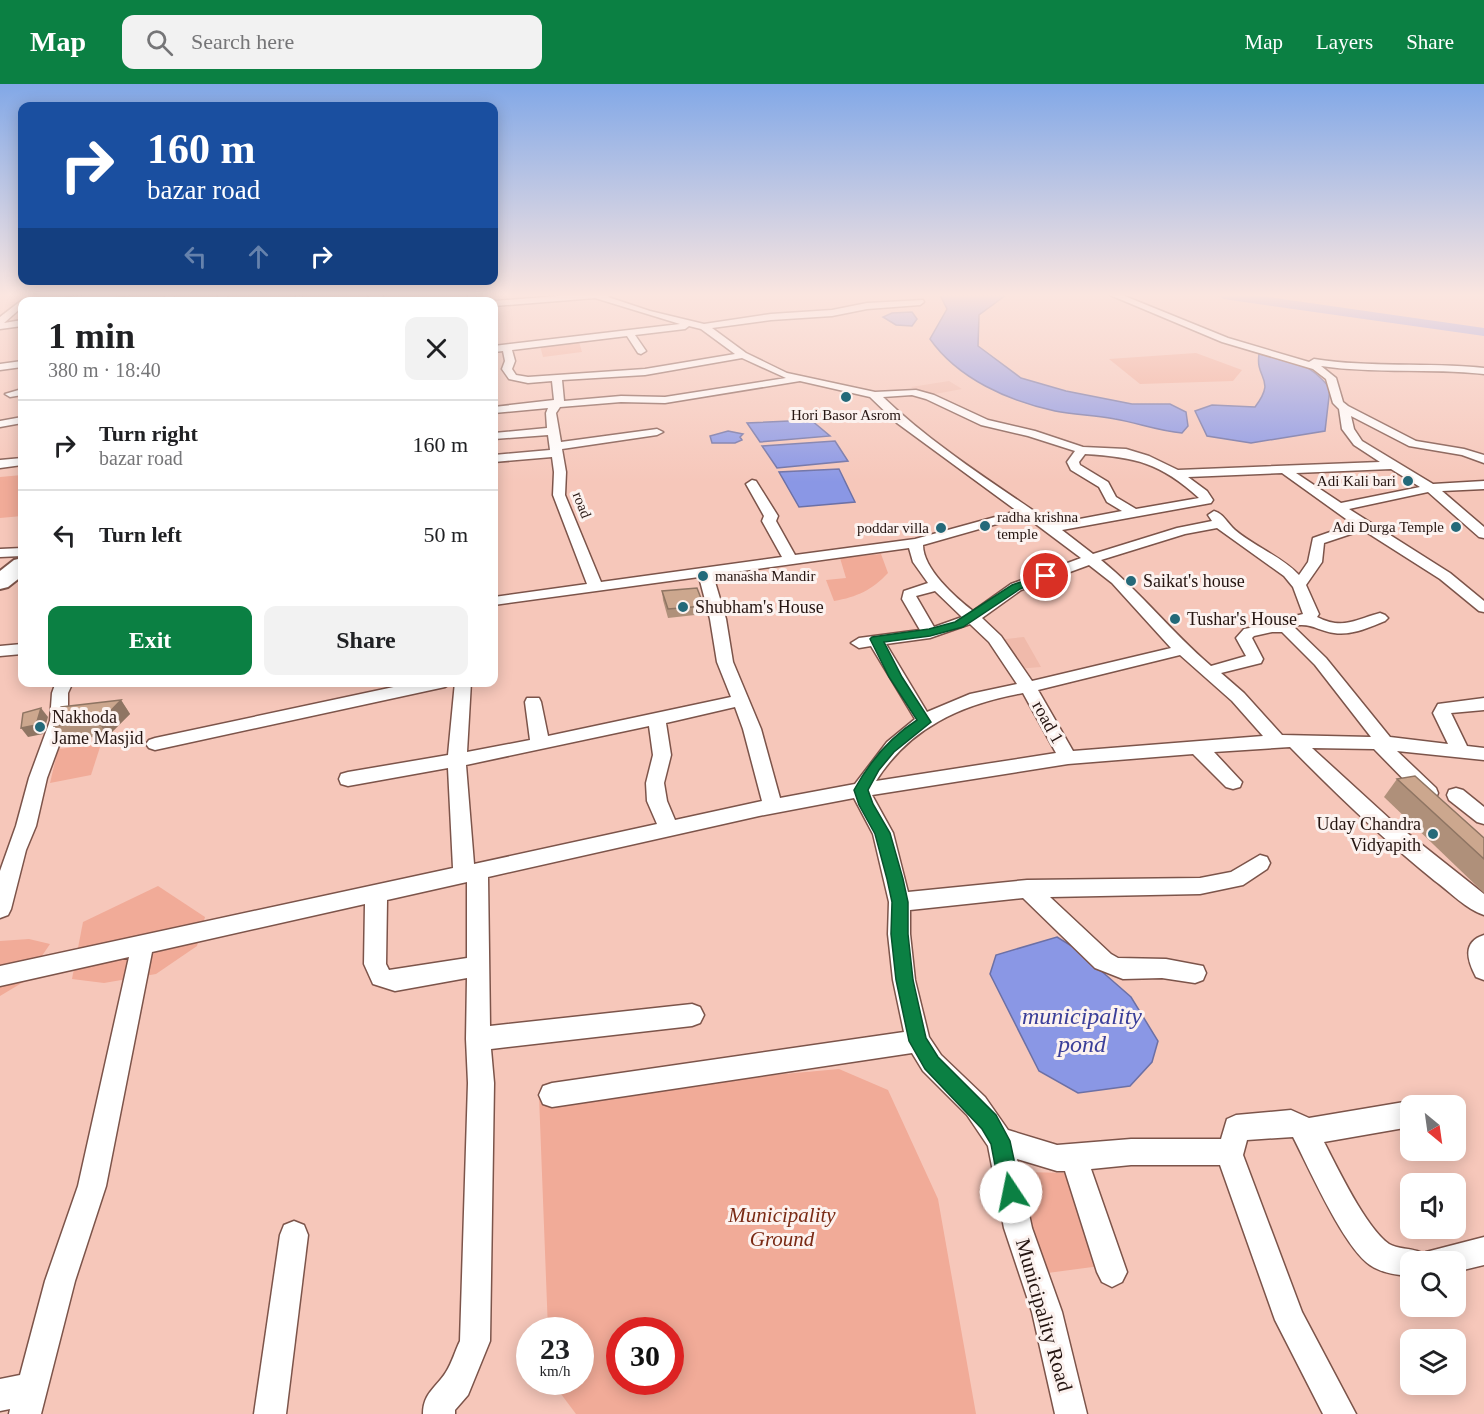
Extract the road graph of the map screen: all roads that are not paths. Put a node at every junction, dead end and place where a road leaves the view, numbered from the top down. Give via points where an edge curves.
1 (509, 357) edge
2 (732, 357) edge
3 (747, 357) edge
4 (1288, 357) edge
5 (1295, 359) junction
6 (18, 365) edge
7 (0, 367) edge
8 (1484, 371) edge
9 (557, 377) junction
10 (800, 379) junction
11 (18, 393) edge
12 (10, 394) dead end
13 (874, 394) junction
14 (558, 403) junction
15 (1344, 408) junction
16 (498, 410) edge
17 (18, 421) edge
18 (0, 424) edge
19 (553, 431) junction
20 (657, 432) dead end
21 (498, 436) edge
22 (556, 450) junction
23 (1082, 450) junction
24 (498, 458) edge
25 (1484, 459) edge
26 (18, 462) edge
27 (0, 464) edge
28 (1393, 465) junction
29 (1282, 468) junction
30 (1176, 474) junction
31 (752, 484) dead end
32 (1484, 485) edge
33 (1431, 488) junction
34 (1207, 500) junction
35 (1337, 508) junction
36 (1027, 512) junction
37 (1134, 513) junction
38 (1220, 523) junction
39 (1360, 523) junction
40 (1051, 528) junction
41 (1484, 534) edge
42 (916, 543) junction
43 (18, 552) edge
44 (0, 553) edge
45 (791, 560) junction
46 (1092, 560) junction
47 (18, 568) edge
48 (705, 571) junction
49 (0, 582) edge
50 (1299, 585) junction
51 (939, 586) junction
52 (596, 587) junction
53 (498, 600) edge
54 (1484, 608) edge
55 (973, 618) junction
56 (1308, 618) junction
57 (1380, 618) dead end
58 (1287, 628) junction
59 (930, 633) junction
60 (876, 639) junction
61 (859, 643) dead end
62 (18, 649) edge
63 (1182, 650) junction
64 (0, 651) edge
65 (1207, 672) junction
66 (62, 687) edge
67 (422, 687) edge
68 (463, 687) edge
69 (1028, 687) junction
70 (739, 701) junction
71 (533, 702) dead end
72 (1484, 704) edge
73 (657, 720) junction
74 (925, 722) junction
75 (1285, 741) junction
76 (1381, 743) junction
77 (155, 744) dead end
78 (540, 744) junction
79 (1198, 748) junction
80 (1460, 750) junction
81 (1484, 754) edge
82 (1068, 758) junction
83 (457, 761) junction
84 (348, 779) dead end
85 (1233, 782) dead end
86 (861, 790) junction
87 (1456, 795) dead end
88 (773, 806) junction
89 (1476, 823) edge
90 (669, 829) junction
91 (1260, 863) dead end
92 (471, 872) junction
93 (1027, 889) junction
94 (376, 893) junction
95 (900, 902) junction
96 (1484, 906) edge
97 (0, 909) edge
98 (143, 944) junction
99 (1484, 944) edge
100 (479, 966) junction
101 (1484, 970) edge
102 (1195, 973) dead end
103 (0, 976) edge
104 (692, 1015) dead end
105 (478, 1039) junction
106 (918, 1041) junction
107 (552, 1095) dead end
108 (1400, 1116) edge
109 (1302, 1128) junction
110 (1000, 1141) junction
111 (1230, 1152) junction
112 (1074, 1156) junction
113 (294, 1235) dead end
114 (1484, 1251) edge
115 (1466, 1255) edge
116 (1400, 1261) edge
117 (1112, 1272) dead end
118 (0, 1395) edge
119 (28, 1401) edge
120 (270, 1414) edge
121 (439, 1414) edge
122 (1071, 1414) edge
123 (1340, 1414) edge

1 - 9 street via 507,369 513,376 528,380
2 - 9 street via 655,371
3 - 10 street
4 - 5 street
5 - 8 street via 1354,368 1451,367
5 - 15 street via 1327,373 1334,383 1338,403
6 - 7 street
9 - 14 street, road
10 - 13 street
10 - 14 street via 664,400
11 - 12 street
13 - 23 street via 912,392 985,423
13 - 36 street via 901,421
14 - 16 street
14 - 19 street, road via 551,413
15 - 25 street via 1413,444
15 - 28 street via 1352,437
17 - 18 street
19 - 21 street
19 - 22 street, road
20 - 22 street
22 - 24 street
22 - 52 street, road via 563,509
23 - 30 street via 1126,453 1154,461
23 - 37 street via 1072,462 1075,467 1104,485 1112,499
26 - 27 street
28 - 29 street
28 - 33 street
29 - 30 street
29 - 35 street
30 - 34 street
31 - 45 street
32 - 33 street
33 - 35 street
33 - 41 street
34 - 37 street
34 - 38 street
35 - 39 street
36 - 40 street
36 - 42 street
37 - 40 street
38 - 46 street
38 - 50 street
39 - 50 street via 1359,527 1318,541 1315,562
39 - 54 street via 1445,576
40 - 46 street
42 - 45 street
42 - 51 street, road 1 via 916,555
43 - 44 street
45 - 48 street
46 - 55 street via 1016,587
46 - 63 street via 1126,588
47 - 49 main road
48 - 52 street
48 - 70 street via 725,662
50 - 56 street via 1311,614
51 - 55 street, road 1
51 - 59 street via 909,594
52 - 53 street
55 - 59 street
55 - 69 street, road 1 via 995,639
56 - 57 street via 1334,630
56 - 58 street via 1289,620 1284,623
58 - 65 street via 1249,632 1245,644 1254,659
58 - 76 street via 1322,663
59 - 60 street
60 - 61 street
60 - 74 street
62 - 64 street
63 - 65 street
63 - 69 street
65 - 75 street
66 - 97 street via 59,721 15,850
67 - 77 street
68 - 83 street
69 - 74 street via 971,698
69 - 82 street, road 1
70 - 73 street
70 - 88 street via 752,729
71 - 78 street
72 - 80 street via 1444,708 1442,713
73 - 78 street
73 - 90 street via 662,755 655,783 657,801
74 - 86 street via 890,749
75 - 76 street
75 - 79 street
75 - 96 street via 1456,887
76 - 80 street
76 - 89 street via 1419,784
78 - 83 street
79 - 82 street
79 - 85 street
80 - 81 street
82 - 86 street
83 - 84 street
83 - 92 street
86 - 88 street
86 - 95 street, Municipality Road via 883,833
87 - 89 street
88 - 90 street
90 - 92 street
91 - 93 street via 1236,879 1200,886
92 - 94 street
92 - 100 street
93 - 95 street
93 - 102 street via 1116,969 1158,968
94 - 98 street
94 - 100 street via 375,964 384,980
95 - 106 street, Municipality Road via 903,968
98 - 103 street
98 - 119 street via 92,1186 60,1281
99 - 101 street via 1478,951
100 - 105 street
104 - 105 street
105 - 121 street via 480,1141 475,1341 457,1384 440,1404
106 - 107 street
106 - 110 street, Municipality Road via 932,1063 976,1106
108 - 109 street via 1310,1131
109 - 111 street via 1291,1123 1236,1128
109 - 116 street via 1363,1236 1379,1254
110 - 112 street via 1057,1158
110 - 122 street, Municipality Road via 1018,1228 1047,1312
111 - 112 street
111 - 123 street via 1290,1320
112 - 117 street
113 - 120 street
114 - 115 street
118 - 119 street

